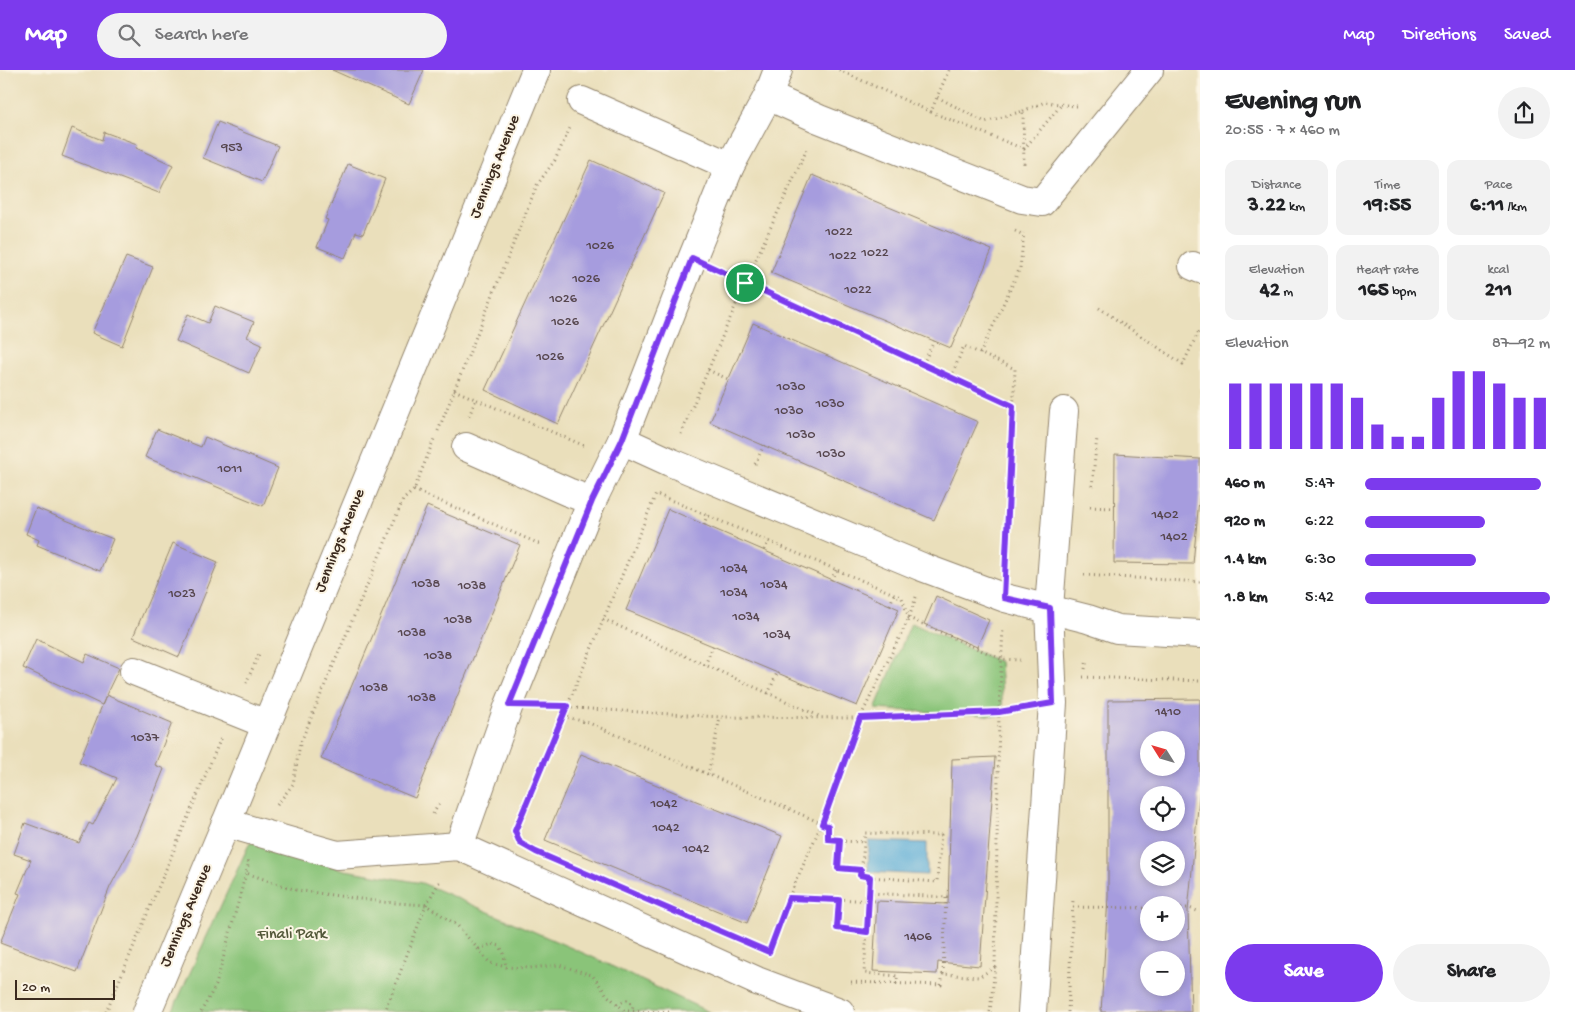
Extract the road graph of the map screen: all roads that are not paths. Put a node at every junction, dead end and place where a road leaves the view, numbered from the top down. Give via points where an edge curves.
1 (536, 70) edge
2 (778, 70) edge
3 (1149, 70) edge
4 (768, 96) junction
5 (582, 101) road end
6 (730, 166) junction
7 (1064, 411) dead end
8 (622, 440) junction
9 (466, 447) dead end
10 (592, 501) junction
11 (1050, 608) junction
12 (1200, 634) edge
13 (134, 671) dead end
14 (266, 724) junction
15 (226, 823) junction
16 (459, 846) junction
17 (147, 1012) edge
18 (840, 1012) edge
19 (1032, 1012) edge

1 - 14 street, Jennings Avenue
2 - 4 street
3 - 4 street via 1042,202 1022,199
4 - 6 street
5 - 6 street
6 - 8 street
7 - 11 street
8 - 10 street
8 - 11 street via 922,567 1004,598
9 - 10 street
10 - 16 street via 509,705
11 - 12 street via 1117,629
11 - 19 street via 1053,703
13 - 14 street
14 - 15 street, Jennings Avenue
15 - 16 street via 337,855
15 - 17 street, Jennings Avenue
16 - 18 street via 757,981

